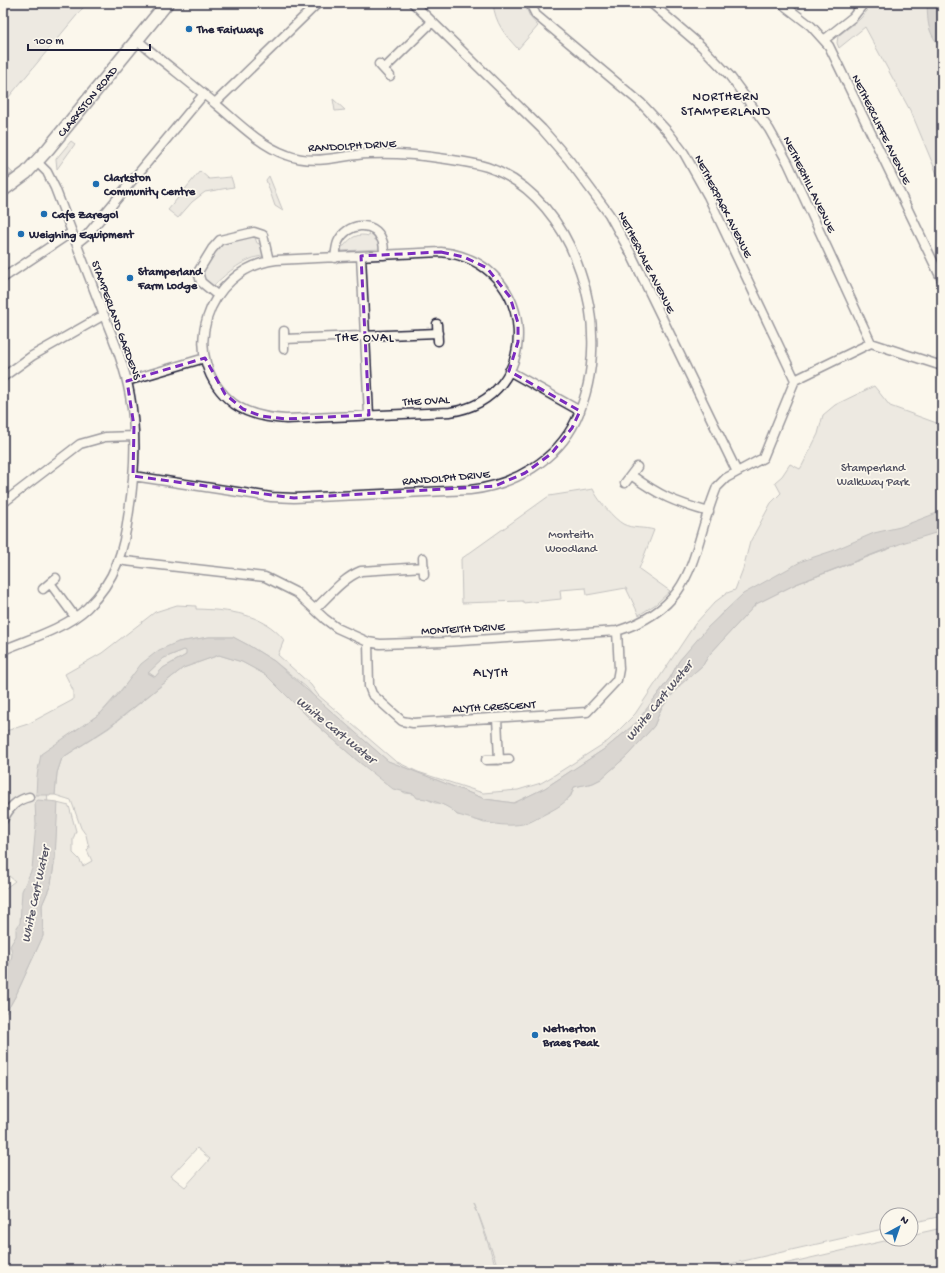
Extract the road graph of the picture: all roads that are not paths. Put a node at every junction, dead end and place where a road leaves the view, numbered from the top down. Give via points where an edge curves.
1 (168, 3) edge
2 (318, 3) edge
3 (413, 3) edge
4 (530, 3) edge
5 (651, 3) edge
6 (781, 3) edge
7 (864, 3) edge
8 (432, 22) junction
9 (137, 40) junction
10 (824, 40) junction
11 (390, 76) dead end
12 (204, 94) junction
13 (215, 103) junction
14 (37, 162) junction
15 (3, 190) edge
16 (72, 232) junction
17 (76, 243) junction
18 (384, 255) junction
19 (361, 256) junction
20 (335, 258) junction
21 (269, 261) junction
22 (3, 278) edge
23 (942, 280) edge
24 (218, 295) junction
25 (104, 315) junction
26 (437, 324) dead end
27 (365, 336) junction
28 (871, 343) junction
29 (284, 348) dead end
30 (205, 358) junction
31 (942, 366) edge
32 (509, 371) junction
33 (3, 377) edge
34 (795, 380) junction
35 (127, 381) junction
36 (580, 411) junction
37 (369, 415) junction
38 (134, 436) junction
39 (637, 467) dead end
40 (737, 472) junction
41 (631, 475) junction
42 (133, 476) junction
43 (625, 483) dead end
44 (3, 503) edge
45 (709, 512) junction
46 (423, 558) dead end
47 (120, 559) junction
48 (424, 567) junction
49 (424, 575) dead end
50 (43, 589) dead end
51 (315, 609) junction
52 (75, 617) junction
53 (617, 630) junction
54 (368, 642) junction
55 (3, 650) edge
56 (497, 718) junction
57 (509, 759) dead end
58 (486, 760) dead end
59 (499, 760) junction
60 (29, 797) dead end
61 (3, 820) edge

1 - 9 main road, CLARKSTON ROAD
2 - 13 street
3 - 8 street, NETHERVALE AVENUE
4 - 34 street, NETHERPARK AVENUE via 536,15 641,103 684,153 708,196
5 - 28 street, NETHERHILL AVENUE via 701,46 729,75 769,129 788,163
6 - 10 street, NETHERCLIFFE AVENUE via 811,26
7 - 10 street via 852,17
8 - 11 street via 381,67
8 - 40 street, NETHERVALE AVENUE via 542,129 569,160 609,214
9 - 12 street, RANDOLPH DRIVE
9 - 14 main road, CLARKSTON ROAD
10 - 23 street, NETHERCLIFFE AVENUE
12 - 13 street, RANDOLPH DRIVE
12 - 17 street via 87,235
13 - 36 street, RANDOLPH DRIVE via 263,142 287,156 312,161 371,154 440,158 487,167 508,177 529,192 550,214 568,241 582,275 587,296 592,344 588,384
14 - 15 main road, CLARKSTON ROAD
14 - 16 street, STAMPERLAND GARDENS via 51,179
16 - 17 street, STAMPERLAND GARDENS
16 - 22 street
17 - 25 street, STAMPERLAND GARDENS
18 - 19 street, THE OVAL
18 - 20 street via 380,235 361,225 351,227 341,236
18 - 32 street, THE OVAL via 452,254 480,264 492,273 510,297 518,323 516,350
19 - 20 street, THE OVAL
19 - 27 street
20 - 21 street, THE OVAL
21 - 24 street, THE OVAL via 239,273
21 - 24 street via 263,235 259,233 220,240 198,272 201,282
24 - 30 street, THE OVAL via 206,319 203,336
25 - 33 street via 32,356
25 - 35 street, STAMPERLAND GARDENS
26 - 27 street via 438,337
27 - 29 street via 284,335
27 - 37 street
28 - 31 street
28 - 34 street
30 - 35 street
30 - 37 street, THE OVAL via 217,384 225,394 239,406 261,416 286,419
32 - 36 street
32 - 37 street, THE OVAL via 488,396 455,411
34 - 40 street, MONTEITH DRIVE via 766,454 757,462
35 - 38 street, STAMPERLAND GARDENS
36 - 42 street, RANDOLPH DRIVE via 564,439 539,463 513,479 481,489 278,498
38 - 42 street, STAMPERLAND GARDENS
38 - 44 street via 104,437 80,444
39 - 41 street
40 - 45 street, MONTEITH DRIVE via 717,487
41 - 43 street
41 - 45 street via 664,497
42 - 47 street, STAMPERLAND GARDENS via 127,528
45 - 53 street, MONTEITH DRIVE via 685,582 663,608 646,619
46 - 48 street
47 - 51 street, MONTEITH DRIVE via 266,578 297,593
47 - 52 street, STAMPERLAND GARDENS via 101,593
48 - 49 street
48 - 51 street via 361,571 353,574
50 - 52 street via 53,581
51 - 54 street, MONTEITH DRIVE via 337,628
52 - 55 street, STAMPERLAND GARDENS
53 - 54 street, MONTEITH DRIVE via 390,644
53 - 56 street, ALYTH CRESCENT via 617,680 587,712
54 - 56 street, ALYTH CRESCENT via 369,686 372,694 402,720 414,723
56 - 59 street
57 - 59 street
58 - 59 street
60 - 61 street via 16,803

